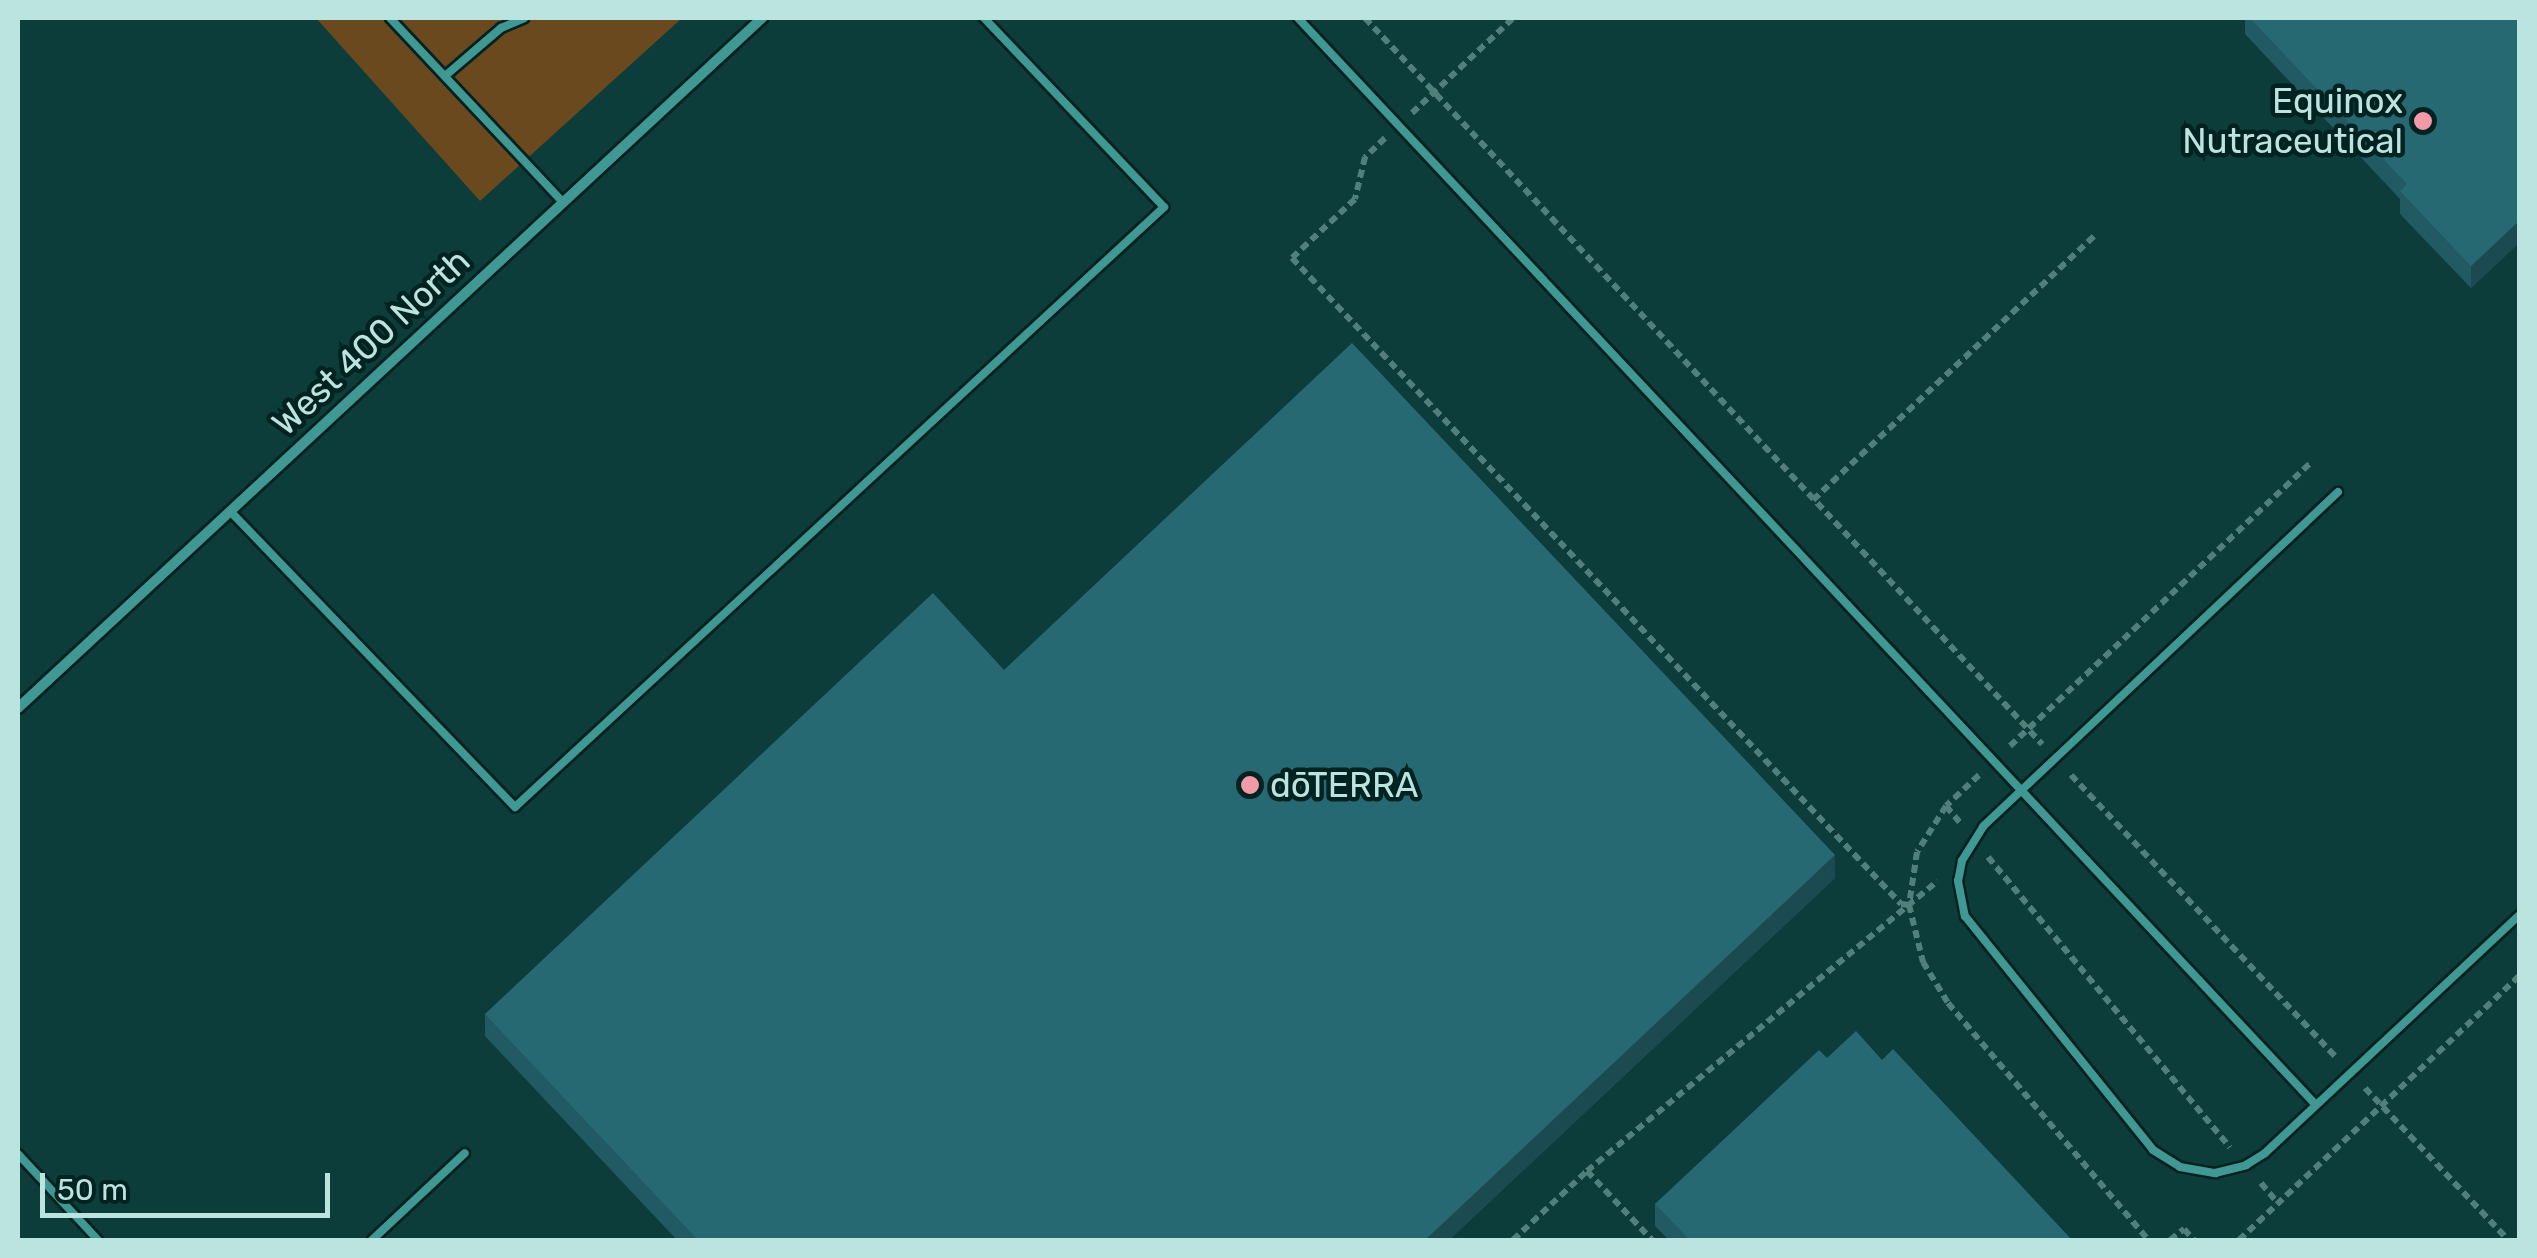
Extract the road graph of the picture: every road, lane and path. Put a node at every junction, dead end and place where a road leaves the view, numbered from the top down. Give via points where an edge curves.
1 (390, 18) edge
2 (524, 18) edge
3 (762, 18) edge
4 (984, 18) edge
5 (1298, 18) edge
6 (1364, 18) edge
7 (1513, 18) edge
8 (501, 22) edge
9 (444, 76) junction
10 (1432, 94) junction
11 (1399, 125) junction
12 (563, 202) junction
13 (2096, 234) dead end
14 (2338, 492) dead end
15 (1813, 500) junction
16 (230, 510) junction
17 (18, 708) edge
18 (2056, 758) junction
19 (2022, 790) junction
20 (1946, 806) dead end
21 (1974, 839) junction
22 (1962, 861) junction
23 (1909, 905) junction
24 (2520, 914) edge
25 (2520, 975) edge
26 (2350, 1072) junction
27 (2316, 1106) junction
28 (2382, 1106) junction
29 (466, 1153) dead end
30 (18, 1154) edge
31 (2246, 1165) junction
32 (1587, 1172) junction
33 (2278, 1204) junction
34 (98, 1240) edge
35 (372, 1240) edge
36 (1513, 1240) edge
37 (1652, 1240) edge
38 (2170, 1240) edge
39 (2194, 1240) edge
40 (2239, 1240) edge
41 (2508, 1240) edge

1 - 9 lane
2 - 8 lane
3 - 12 street, West 400 North
4 - 16 lane via 1164,207 515,808
5 - 11 lane
6 - 10 path
7 - 10 path
8 - 9 lane
9 - 12 lane
10 - 11 path
10 - 15 path
11 - 19 lane
11 - 23 path via 1365,157 1355,198 1292,258 1899,902
12 - 16 street, West 400 North
13 - 15 path
14 - 18 lane
15 - 18 path
16 - 17 street, West 400 North
18 - 19 lane
18 - 26 path
19 - 21 lane
19 - 27 lane
20 - 21 path
21 - 22 lane
21 - 31 path
22 - 23 path
22 - 31 lane via 1960,899 1974,932 2153,1150 2196,1172
23 - 32 path
24 - 26 lane
25 - 28 path
26 - 27 lane
26 - 28 path
27 - 31 lane
28 - 33 path
28 - 41 path
29 - 35 lane
30 - 34 lane
31 - 33 path
32 - 36 path
32 - 37 path
33 - 40 path
38 - 39 path via 2184,1229

